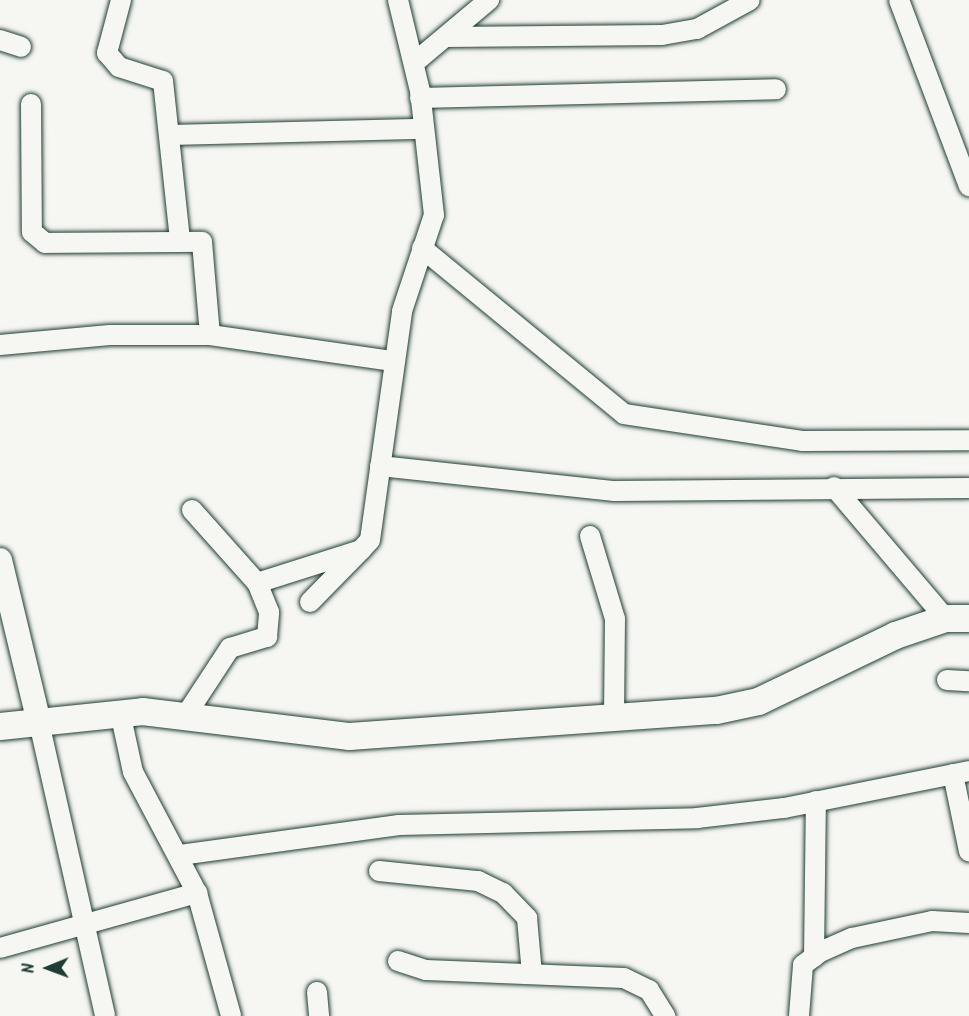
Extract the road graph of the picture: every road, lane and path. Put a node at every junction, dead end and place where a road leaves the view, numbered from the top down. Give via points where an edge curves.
1 (121, 0) edge
2 (398, 0) edge
3 (489, 0) edge
4 (750, 0) edge
5 (899, 0) edge
6 (446, 37) junction
7 (0, 40) edge
8 (21, 47) dead end
9 (415, 62) junction
10 (776, 89) dead end
11 (420, 98) junction
12 (31, 104) dead end
13 (424, 129) junction
14 (170, 135) junction
15 (963, 152) edge
16 (969, 186) edge
17 (180, 240) junction
18 (422, 248) junction
19 (210, 335) junction
20 (0, 345) edge
21 (393, 361) junction
22 (969, 440) edge
23 (380, 466) junction
24 (834, 487) junction
25 (969, 488) edge
26 (192, 510) dead end
27 (590, 536) dead end
28 (361, 550) junction
29 (0, 560) edge
30 (257, 583) junction
31 (310, 602) dead end
32 (957, 618) edge
33 (947, 680) dead end
34 (969, 681) edge
35 (120, 712) junction
36 (614, 715) junction
37 (38, 718) junction
38 (184, 718) junction
39 (0, 726) edge
40 (961, 773) edge
41 (816, 801) junction
42 (969, 851) edge
43 (180, 855) junction
44 (379, 871) dead end
45 (197, 893) junction
46 (84, 921) junction
47 (969, 923) edge
48 (0, 935) edge
49 (21, 942) junction
50 (0, 948) edge
51 (814, 957) junction
52 (398, 961) dead end
53 (532, 974) junction
54 (317, 992) dead end
55 (105, 1016) edge
56 (231, 1016) edge
57 (320, 1016) edge
58 (665, 1016) edge
59 (799, 1016) edge

1 - 14 street via 106,53 119,67 163,81
2 - 9 street
3 - 6 street
4 - 6 street via 697,29 662,34
5 - 15 street
6 - 9 street
7 - 8 street
9 - 11 street
10 - 11 street
11 - 13 street
12 - 17 street via 30,221 38,239
13 - 14 street
13 - 18 street via 434,207
14 - 17 street
15 - 16 street
17 - 19 street via 202,242 206,249
18 - 21 street
18 - 22 street via 624,414 802,441
19 - 20 street via 110,335
19 - 21 street
21 - 23 street
23 - 24 street via 615,490
23 - 28 street via 374,528
24 - 25 street
24 - 32 street
26 - 30 street
27 - 36 street via 615,619
28 - 30 street
28 - 31 street
29 - 37 street
30 - 38 street via 269,612 267,637 230,648
32 - 36 main road via 895,635 758,701 716,710
33 - 34 street
35 - 37 main road
35 - 38 main road
35 - 43 street via 133,772
36 - 38 main road via 348,736
37 - 39 main road
37 - 46 street
40 - 41 street
40 - 42 street
41 - 43 street via 697,818 399,825
41 - 51 street
43 - 45 street
44 - 53 street via 478,881 503,893 527,918
45 - 46 street
45 - 56 street
46 - 49 street
46 - 55 street
47 - 51 street via 932,921 852,938
48 - 49 street
49 - 50 street
51 - 59 street via 803,965 798,984
52 - 53 street via 426,970
53 - 58 street via 624,978 649,990
54 - 57 street

